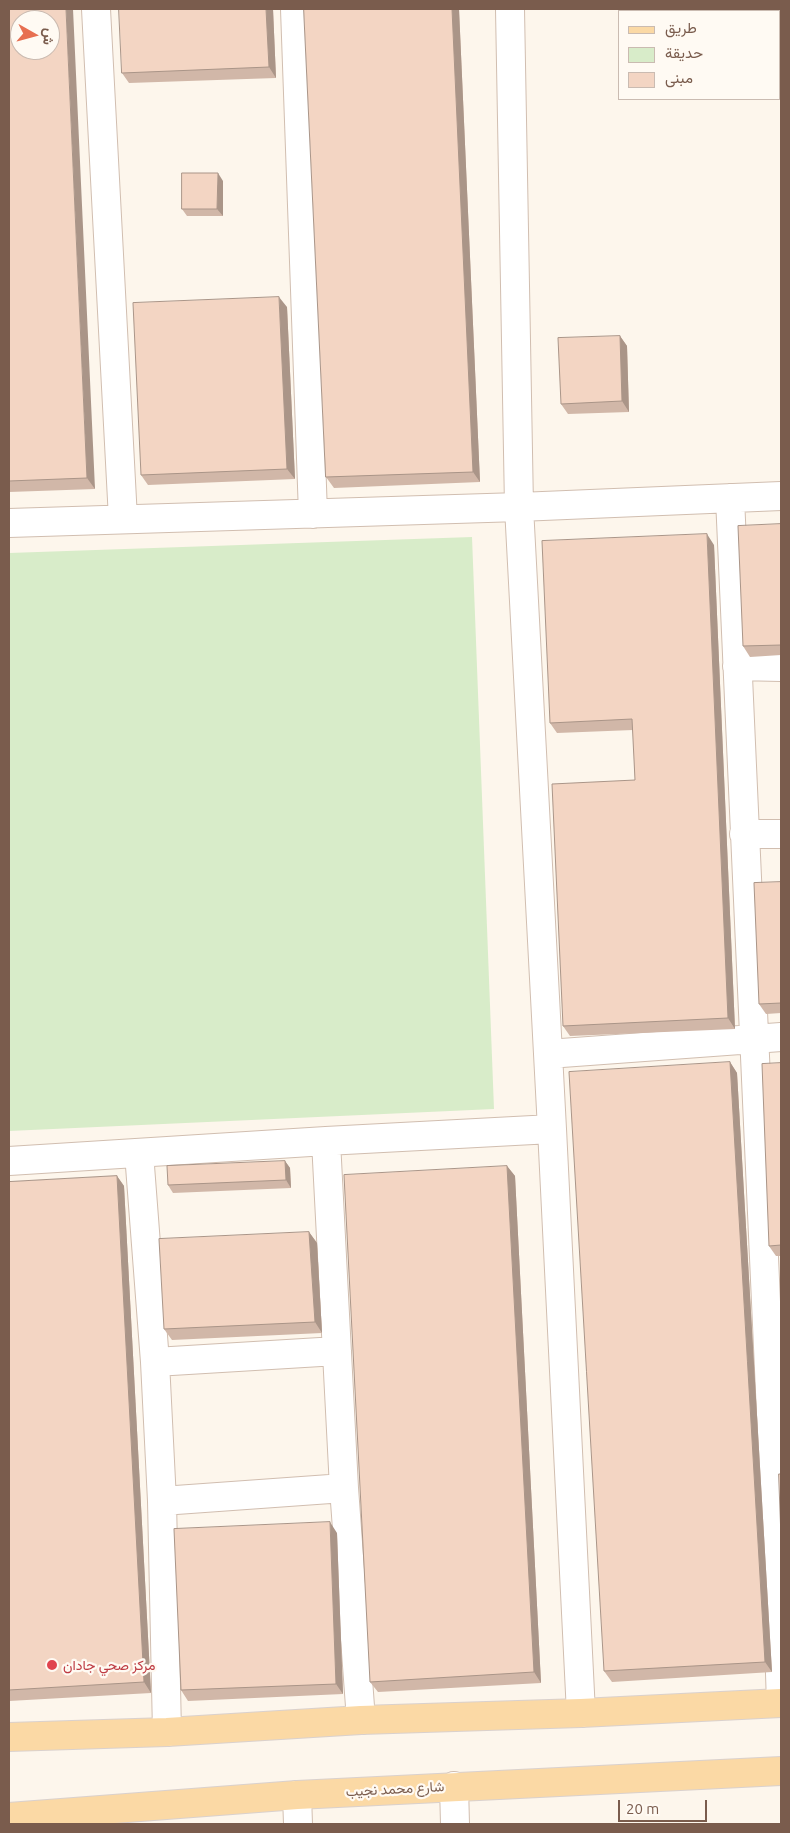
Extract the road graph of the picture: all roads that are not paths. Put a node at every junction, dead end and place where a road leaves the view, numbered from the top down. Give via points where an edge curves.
1 (96, 9) edge
2 (295, 9) edge
3 (510, 9) edge
4 (781, 496) edge
5 (730, 498) junction
6 (519, 507) junction
7 (313, 514) junction
8 (122, 520) junction
9 (9, 523) edge
10 (737, 666) junction
11 (781, 667) edge
12 (744, 834) junction
13 (781, 834) edge
14 (754, 1038) junction
15 (781, 1038) edge
16 (548, 1054) junction
17 (552, 1129) junction
18 (326, 1141) junction
19 (139, 1153) junction
20 (9, 1161) edge
21 (773, 1264) edge
22 (337, 1350) junction
23 (154, 1362) junction
24 (777, 1436) edge
25 (344, 1488) junction
26 (162, 1501) junction
27 (781, 1703) edge
28 (581, 1713) junction
29 (361, 1720) junction
30 (167, 1732) junction
31 (9, 1737) edge
32 (781, 1771) edge
33 (454, 1786) junction
34 (297, 1795) junction
35 (9, 1817) edge
36 (298, 1824) edge
37 (455, 1824) edge

1 - 8 street
2 - 7 street
3 - 6 street
4 - 5 street
5 - 6 street
5 - 10 street
6 - 7 street
6 - 16 street
7 - 8 street
8 - 9 street
10 - 11 street
10 - 12 street
12 - 13 street
12 - 14 street
14 - 15 street
14 - 16 street
14 - 21 street
16 - 17 street
17 - 18 street
17 - 28 street
18 - 19 street
18 - 22 street
19 - 20 street
19 - 23 street
21 - 24 street
22 - 23 street
22 - 25 street
23 - 26 street
24 - 27 street
25 - 26 street
25 - 29 street
26 - 30 street
27 - 28 main road
28 - 29 main road
29 - 30 main road
30 - 31 main road
32 - 33 main road, شارع محمد نجيب
33 - 34 main road, شارع محمد نجيب
33 - 37 street
34 - 35 main road, شارع محمد نجيب
34 - 36 street

